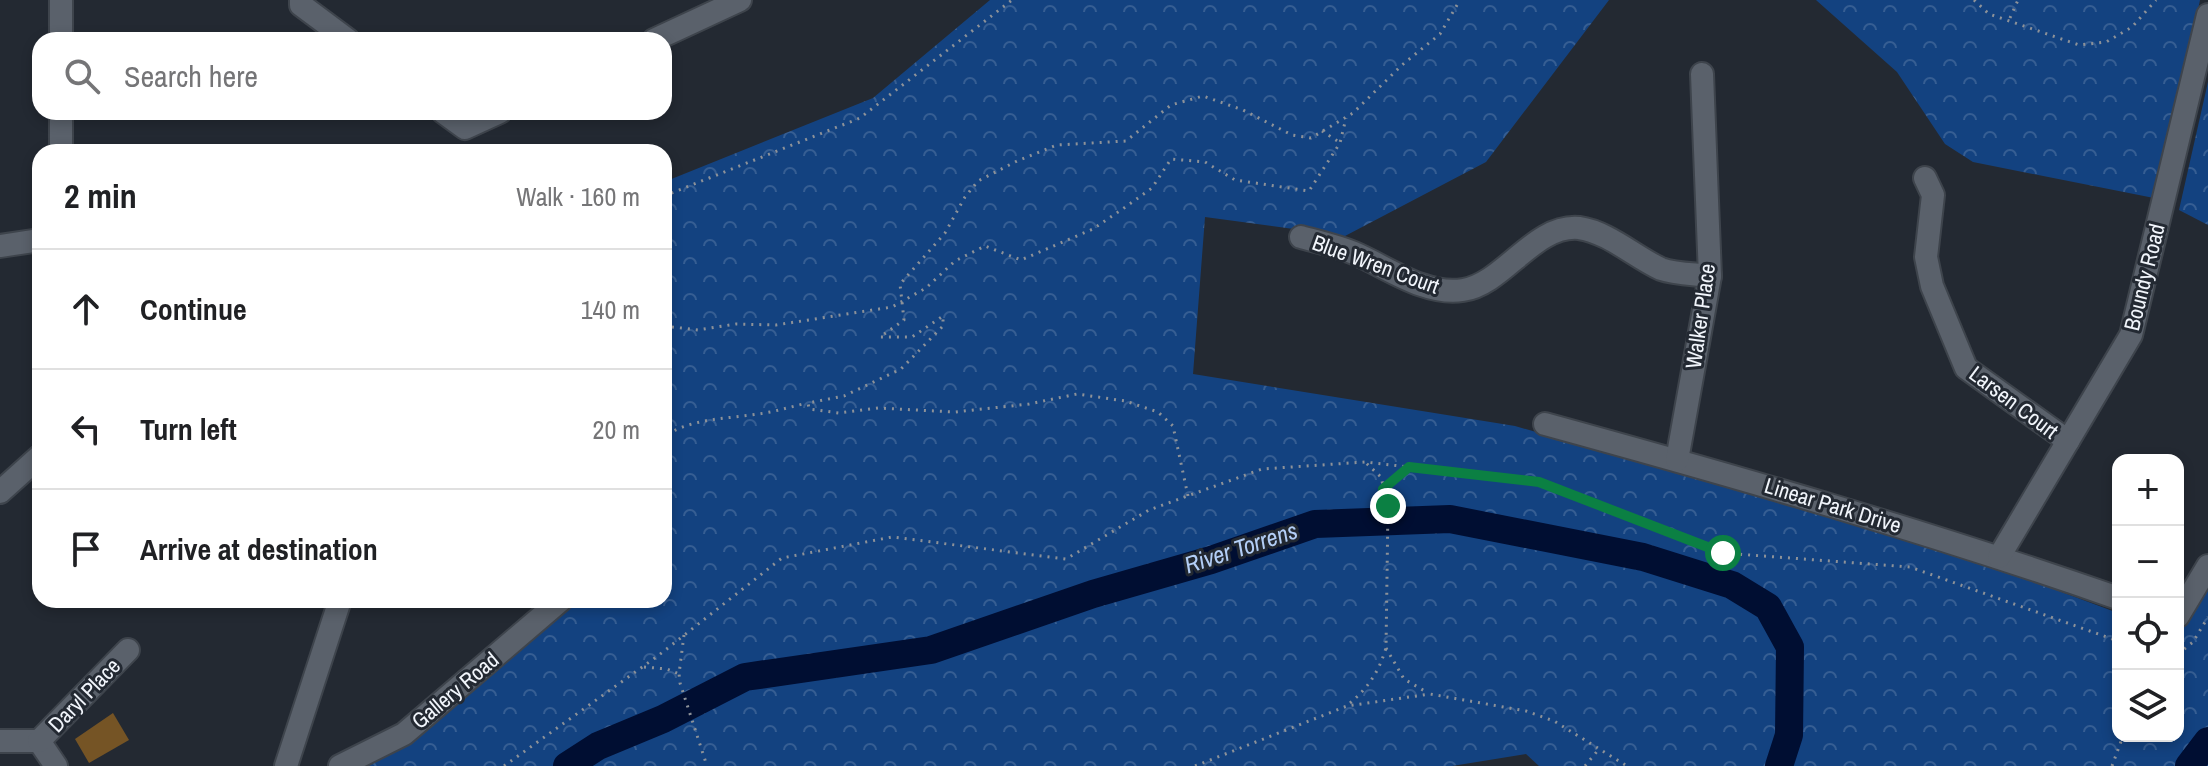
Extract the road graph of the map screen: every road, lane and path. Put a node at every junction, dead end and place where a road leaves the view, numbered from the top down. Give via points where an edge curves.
1 (61, 0) edge
2 (301, 0) edge
3 (740, 0) edge
4 (1012, 0) edge
5 (1460, 0) edge
6 (1974, 0) edge
7 (2018, 0) edge
8 (2156, 0) edge
9 (693, 10) edge
10 (2208, 15) edge
11 (2009, 20) junction
12 (61, 32) edge
13 (337, 32) edge
14 (664, 32) edge
15 (1702, 74) dead end
16 (1346, 117) junction
17 (61, 120) edge
18 (454, 120) edge
19 (482, 120) edge
20 (1322, 131) junction
21 (1340, 143) junction
22 (61, 144) edge
23 (1925, 178) dead end
24 (672, 193) edge
25 (1301, 237) dead end
26 (32, 241) edge
27 (0, 246) edge
28 (1710, 276) junction
29 (902, 301) junction
30 (672, 327) edge
31 (808, 403) junction
32 (1545, 424) dead end
33 (672, 431) edge
34 (2068, 441) junction
35 (1677, 460) junction
36 (1365, 462) junction
37 (32, 463) edge
38 (1409, 467) junction
39 (1383, 489) junction
40 (0, 492) edge
41 (1188, 496) junction
42 (1999, 557) junction
43 (2208, 566) edge
44 (2112, 596) edge
45 (2184, 606) edge
46 (337, 608) edge
47 (552, 608) edge
48 (2208, 617) edge
49 (684, 635) junction
50 (2112, 639) edge
51 (1386, 648) junction
52 (2184, 649) edge
53 (128, 650) dead end
54 (642, 667) junction
55 (679, 674) junction
56 (1430, 694) junction
57 (1347, 706) junction
58 (0, 741) edge
59 (39, 741) junction
60 (2121, 742) edge
61 (1599, 749) junction
62 (56, 766) edge
63 (286, 766) edge
64 (340, 766) edge
65 (504, 766) edge
66 (707, 766) edge
67 (1195, 766) edge
68 (1585, 766) edge
69 (1627, 766) edge
70 (2112, 766) edge

1 - 12 street
2 - 13 street
3 - 9 street
4 - 24 path via 860,118
5 - 16 path via 1440,34
6 - 11 path via 1989,14
7 - 11 path
8 - 11 path via 2132,27 2106,42 2079,45
9 - 14 street
10 - 34 street, Boundy Road via 2131,335
15 - 28 street, Walker Place
16 - 20 path
16 - 21 path
17 - 22 street
18 - 19 street via 465,128
20 - 21 path
20 - 29 path via 1311,138 1292,135 1203,96 1171,105 1126,141 1057,145 1017,161 978,181 945,233 900,284
21 - 29 path via 1309,191 1235,180 1205,162 1171,159 1152,188 1093,229 1021,260 985,246 955,261 926,288
23 - 34 street, Larsen Court via 1933,195 1926,257 1932,286 1966,368
25 - 28 street, Blue Wren Court via 1352,252 1435,288 1460,291 1475,287 1565,228 1592,231 1664,270
26 - 27 street
28 - 35 street, Walker Place
29 - 30 path via 892,307 776,325
29 - 31 path via 904,320 880,337 912,337 943,316 943,326 901,369 844,396
31 - 33 path via 704,420
31 - 41 path via 809,409 839,413 878,408 955,412 1077,394 1125,401 1158,412 1173,426
32 - 35 street, Linear Park Drive
34 - 42 street, Boundy Road
35 - 42 street, Linear Park Drive
36 - 38 path
36 - 39 path via 1381,477
36 - 41 path via 1262,469
37 - 40 street
38 - 39 path
38 - 50 path via 1539,482 1723,553 1910,567
39 - 51 path via 1388,506
41 - 49 path via 1149,510 1066,559 892,537 782,558
42 - 44 street, Linear Park Drive
43 - 45 street
46 - 63 street
47 - 64 street, Gallery Road via 404,734
48 - 52 path
49 - 54 path
49 - 55 path
51 - 56 path via 1404,679
51 - 57 path via 1380,669
53 - 59 street, Daryl Place
54 - 55 path
54 - 65 path
55 - 66 path
56 - 57 path
56 - 61 path via 1526,711 1554,721
57 - 67 path
58 - 59 street
59 - 62 street
60 - 70 path
61 - 68 path
61 - 69 path

